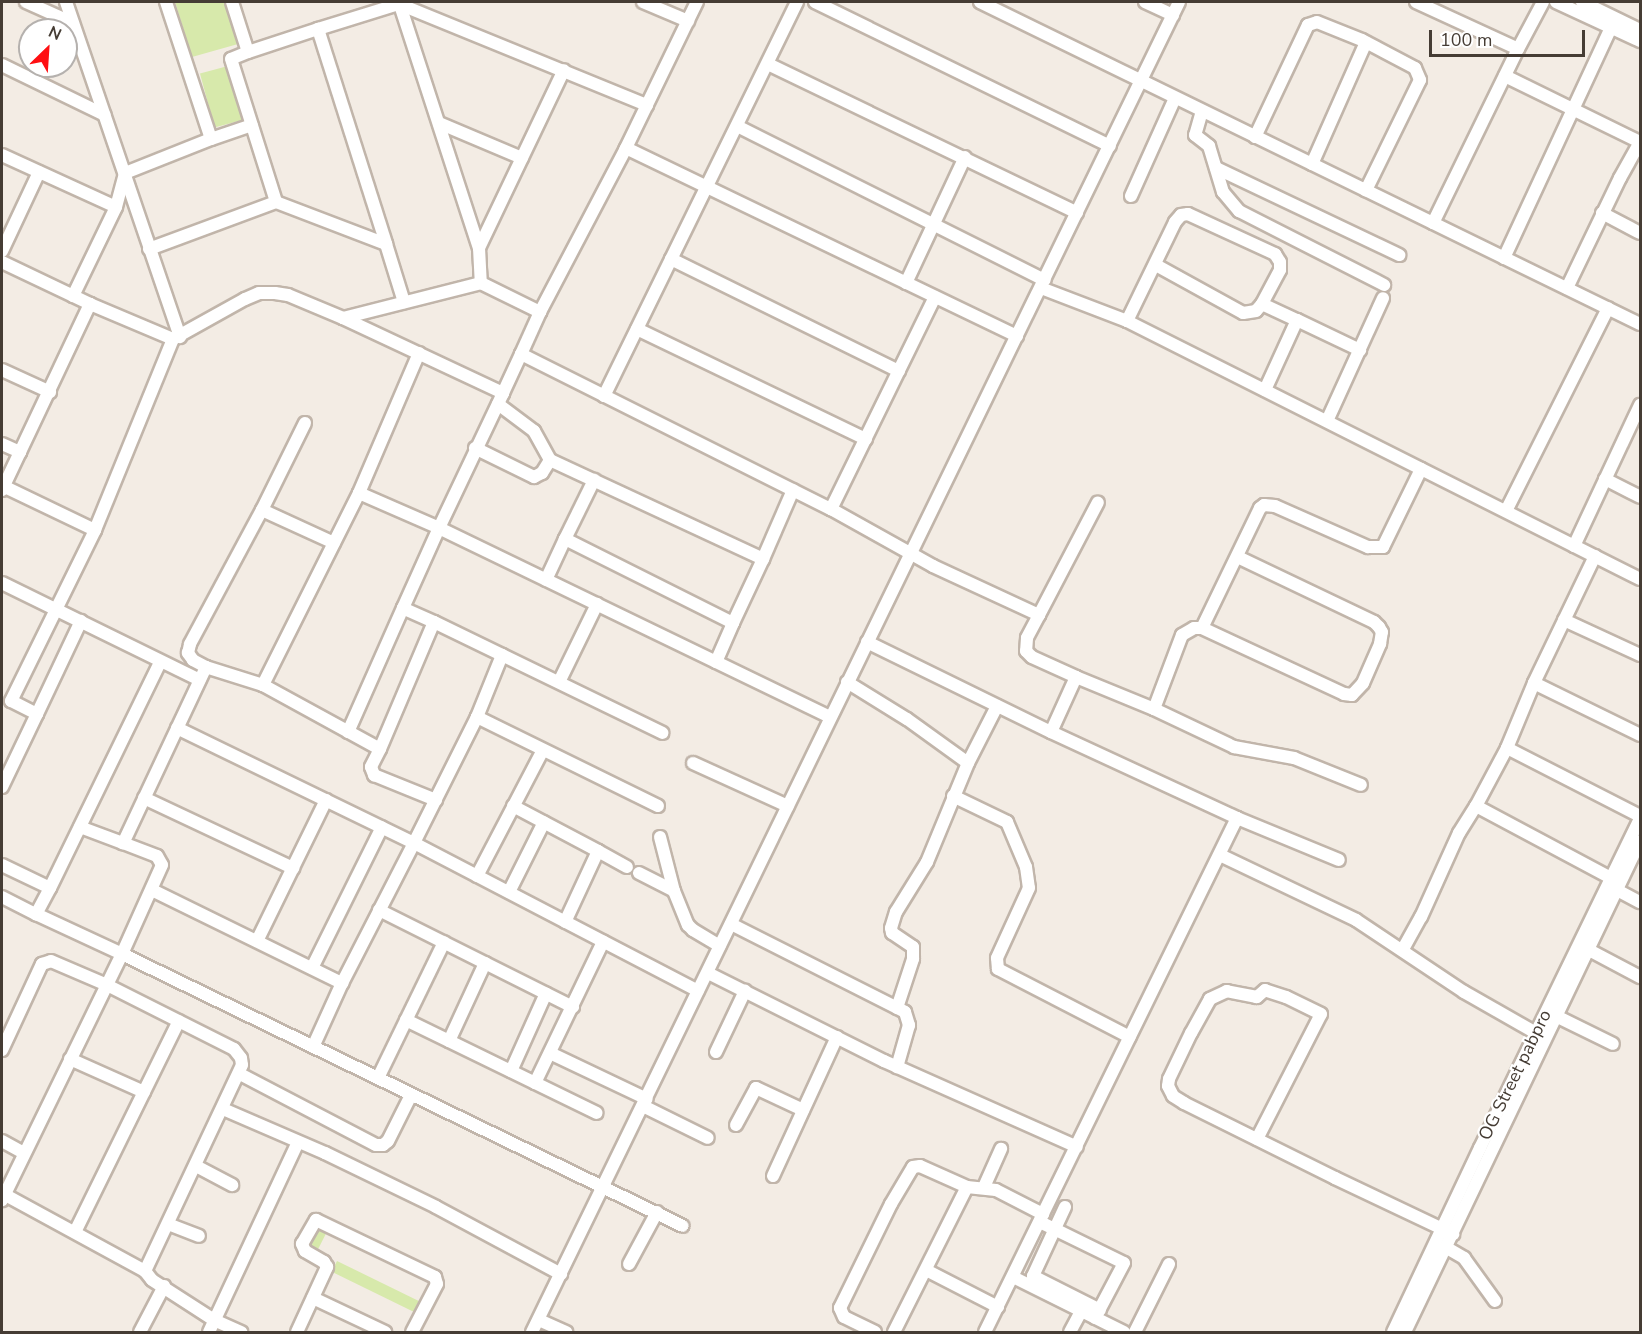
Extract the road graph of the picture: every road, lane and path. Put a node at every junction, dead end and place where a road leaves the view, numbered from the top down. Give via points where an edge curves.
1 (26, 2) edge
2 (66, 2) edge
3 (166, 2) edge
4 (232, 2) edge
5 (643, 2) edge
6 (697, 2) edge
7 (797, 2) edge
8 (814, 2) edge
9 (980, 2) edge
10 (1145, 2) edge
11 (1179, 2) edge
12 (1416, 2) edge
13 (1542, 2) edge
14 (1556, 2) edge
15 (399, 3) edge
16 (1582, 4) edge
17 (1598, 10) edge
18 (1173, 15) junction
19 (62, 18) edge
20 (71, 18) edge
21 (688, 21) junction
22 (1611, 27) junction
23 (318, 29) junction
24 (1641, 30) edge
25 (78, 37) edge
26 (1641, 41) edge
27 (1366, 42) junction
28 (1518, 50) junction
29 (248, 52) junction
30 (768, 64) junction
31 (2, 65) edge
32 (564, 70) junction
33 (1505, 76) junction
34 (1141, 81) junction
35 (1175, 98) junction
36 (647, 105) junction
37 (1572, 109) junction
38 (1202, 111) junction
39 (105, 115) junction
40 (439, 123) junction
41 (252, 125) junction
42 (737, 126) junction
43 (1255, 137) junction
44 (211, 139) junction
45 (1640, 142) edge
46 (1110, 146) junction
47 (626, 148) junction
48 (2, 155) edge
49 (965, 157) junction
50 (522, 158) junction
51 (1312, 164) junction
52 (1216, 168) junction
53 (39, 172) junction
54 (125, 173) junction
55 (707, 186) junction
56 (1366, 190) junction
57 (1131, 196) dead end
58 (276, 202) junction
59 (116, 207) junction
60 (1077, 213) junction
61 (1602, 213) junction
62 (1433, 223) junction
63 (933, 224) junction
64 (1641, 233) edge
65 (386, 244) junction
66 (479, 248) junction
67 (149, 249) junction
68 (2, 251) edge
69 (1399, 255) dead end
70 (1504, 258) junction
71 (671, 259) junction
72 (2, 262) edge
73 (1156, 265) junction
74 (481, 283) junction
75 (906, 283) junction
76 (1043, 284) junction
77 (1567, 288) junction
78 (73, 296) junction
79 (935, 297) junction
80 (404, 302) junction
81 (90, 304) junction
82 (1262, 304) junction
83 (1608, 308) junction
84 (540, 312) junction
85 (343, 318) junction
86 (1297, 320) junction
87 (1127, 321) junction
88 (1641, 324) edge
89 (638, 328) junction
90 (1017, 336) junction
91 (177, 338) junction
92 (1360, 350) junction
93 (418, 353) junction
94 (521, 354) junction
95 (2, 370) edge
96 (899, 370) junction
97 (1265, 390) junction
98 (50, 392) junction
99 (604, 396) junction
100 (501, 399) junction
101 (1639, 410) edge
102 (1327, 421) junction
103 (305, 423) dead end
104 (866, 439) junction
105 (2, 444) edge
106 (475, 448) junction
107 (20, 453) junction
108 (550, 460) junction
109 (1421, 469) junction
110 (1605, 479) junction
111 (594, 480) junction
112 (2, 488) edge
113 (793, 490) junction
114 (359, 493) junction
115 (1641, 497) edge
116 (1098, 502) dead end
117 (831, 509) junction
118 (262, 510) junction
119 (1506, 511) junction
120 (439, 528) junction
121 (95, 530) junction
122 (565, 539) junction
123 (334, 543) junction
124 (1574, 546) junction
125 (910, 554) junction
126 (1595, 556) junction
127 (1238, 557) junction
128 (763, 559) junction
129 (1641, 579) edge
130 (546, 580) junction
131 (2, 583) edge
132 (597, 604) junction
133 (403, 608) junction
134 (58, 609) junction
135 (1039, 615) junction
136 (1564, 620) junction
137 (81, 621) junction
138 (434, 622) junction
139 (733, 623) junction
140 (1202, 628) junction
141 (867, 642) junction
142 (502, 655) junction
143 (1641, 655) edge
144 (160, 662) junction
145 (716, 662) junction
146 (206, 667) junction
147 (1076, 677) junction
148 (200, 680) junction
149 (559, 682) junction
150 (847, 682) junction
151 (1533, 683) junction
152 (263, 686) junction
153 (6, 699) edge
154 (998, 706) junction
155 (1154, 709) junction
156 (37, 714) junction
157 (477, 717) junction
158 (830, 717) junction
159 (177, 728) junction
160 (348, 732) junction
161 (1052, 732) junction
162 (663, 733) dead end
163 (1641, 735) edge
164 (380, 748) junction
165 (1507, 748) junction
166 (543, 750) junction
167 (693, 763) dead end
168 (968, 763) junction
169 (5, 773) edge
170 (1361, 785) dead end
171 (2, 787) edge
172 (953, 796) junction
173 (144, 798) junction
174 (326, 800) junction
175 (436, 800) junction
176 (513, 806) junction
177 (658, 806) dead end
178 (788, 806) junction
179 (1476, 806) junction
180 (1641, 817) edge
181 (1237, 818) junction
182 (544, 822) junction
183 (80, 827) junction
184 (382, 827) junction
185 (660, 837) dead end
186 (1641, 841) edge
187 (123, 843) junction
188 (414, 843) junction
189 (598, 851) junction
190 (1220, 855) junction
191 (1339, 860) dead end
192 (2, 865) edge
193 (293, 868) junction
194 (477, 876) junction
195 (1611, 878) junction
196 (51, 888) junction
197 (152, 890) junction
198 (1617, 890) junction
199 (674, 891) junction
200 (509, 892) junction
201 (2, 897) edge
202 (1641, 902) edge
203 (379, 910) junction
204 (36, 914) junction
205 (565, 922) junction
206 (731, 924) junction
207 (257, 941) junction
208 (444, 942) junction
209 (603, 942) junction
210 (720, 946) junction
211 (1403, 949) junction
212 (1589, 950) junction
213 (122, 954) junction
214 (485, 963) junction
215 (312, 968) junction
216 (708, 972) junction
217 (1641, 977) edge
218 (342, 983) junction
219 (107, 985) junction
220 (698, 991) junction
221 (745, 991) junction
222 (546, 993) junction
223 (573, 1007) junction
224 (897, 1008) junction
225 (1558, 1017) junction
226 (406, 1020) junction
227 (179, 1021) junction
228 (1542, 1036) junction
229 (837, 1037) junction
230 (1130, 1037) junction
231 (449, 1041) junction
232 (1613, 1044) dead end
233 (313, 1047) junction
234 (2, 1050) edge
235 (716, 1052) dead end
236 (550, 1053) junction
237 (70, 1059) junction
238 (897, 1067) junction
239 (511, 1071) junction
240 (240, 1074) junction
241 (378, 1078) junction
242 (535, 1083) junction
243 (144, 1092) junction
244 (411, 1095) junction
245 (645, 1102) junction
246 (223, 1109) junction
247 (804, 1110) junction
248 (597, 1113) dead end
249 (736, 1125) dead end
250 (708, 1138) dead end
251 (1257, 1139) junction
252 (2, 1141) edge
253 (298, 1142) junction
254 (1077, 1147) junction
255 (1001, 1149) dead end
256 (24, 1153) junction
257 (196, 1166) junction
258 (773, 1176) dead end
259 (232, 1185) dead end
260 (967, 1187) junction
261 (984, 1187) junction
262 (603, 1188) junction
263 (3, 1197) edge
264 (1065, 1207) dead end
265 (657, 1212) junction
266 (1041, 1218) junction
267 (168, 1224) junction
268 (683, 1226) dead end
269 (1054, 1229) junction
270 (75, 1232) junction
271 (1447, 1232) junction
272 (199, 1236) dead end
273 (1446, 1248) junction
274 (629, 1264) dead end
275 (1169, 1264) dead end
276 (926, 1270) junction
277 (146, 1271) junction
278 (561, 1274) junction
279 (1013, 1277) junction
280 (164, 1286) junction
281 (314, 1298) junction
282 (1495, 1301) dead end
283 (998, 1307) junction
284 (1081, 1311) junction
285 (1097, 1314) junction
286 (214, 1320) junction
287 (539, 1320) junction
288 (140, 1332) edge
289 (208, 1332) edge
290 (241, 1332) edge
291 (297, 1332) edge
292 (385, 1332) edge
293 (411, 1332) edge
294 (532, 1332) edge
295 (566, 1332) edge
296 (875, 1332) edge
297 (894, 1332) edge
298 (985, 1332) edge
299 (1070, 1332) edge
300 (1124, 1332) edge
301 (1135, 1332) edge
302 (1393, 1332) edge
303 (1405, 1332) edge

1 - 19 street
2 - 20 street
3 - 44 street
4 - 29 street
5 - 21 street
6 - 21 street
7 - 30 street
8 - 46 street
9 - 34 street
10 - 18 street
11 - 18 street
12 - 28 street
13 - 28 street
14 - 16 street
15 - 23 street
15 - 32 street
15 - 40 street
16 - 17 street
17 - 22 street
17 - 24 street
18 - 34 street
21 - 36 street
22 - 26 street
22 - 37 street
23 - 29 street
23 - 65 street
25 - 39 street
27 - 43 street via 1317,22 1308,25
27 - 51 street
27 - 56 street via 1415,68 1420,80
28 - 33 street
29 - 41 street via 231,59
30 - 42 street
30 - 49 street
31 - 39 street
32 - 36 street
32 - 50 street
33 - 37 street
33 - 62 street
34 - 35 street
34 - 46 street
35 - 38 street
35 - 57 street
36 - 47 street
37 - 45 street
37 - 70 street
38 - 43 street
38 - 52 street via 1194,132 1209,146
39 - 54 street
40 - 50 street
40 - 66 street
41 - 44 street
41 - 58 street
42 - 55 street
42 - 63 street
43 - 51 street
44 - 54 street
45 - 61 street
46 - 60 street
47 - 55 street
47 - 84 street
48 - 53 street
49 - 60 street
49 - 63 street
50 - 66 street
51 - 56 street
52 - 69 street
52 - 92 street via 1223,192 1239,211 1384,291
53 - 59 street
53 - 68 street
54 - 59 street
54 - 67 street
55 - 71 street
55 - 75 street
56 - 62 street
58 - 65 street
58 - 67 street
59 - 78 street
60 - 76 street
61 - 64 street
61 - 77 street
62 - 70 street
63 - 75 street
63 - 76 street
65 - 80 street
66 - 74 street
67 - 91 street
70 - 77 street
71 - 89 street
71 - 96 street
72 - 78 street
73 - 82 street via 1243,313 1256,311
73 - 82 street via 1175,222 1188,214 1275,254 1280,270
73 - 87 street
74 - 80 street
74 - 84 street
75 - 79 street
76 - 87 street
76 - 90 street
77 - 83 street
78 - 81 street
79 - 90 street
79 - 96 street
80 - 85 street
81 - 91 street
81 - 98 street
82 - 86 street
83 - 88 street
83 - 119 street
84 - 94 street
85 - 91 street via 288,295 259,293
85 - 93 street
86 - 92 street
86 - 97 street
87 - 97 street
89 - 99 street
89 - 104 street
90 - 125 street
91 - 121 street
92 - 102 street
93 - 100 street
93 - 114 street
94 - 99 street
94 - 100 street
95 - 98 street
96 - 104 street
97 - 102 street
98 - 107 street
99 - 113 street
100 - 106 street
100 - 108 street via 528,424
101 - 110 street
102 - 109 street
103 - 118 street
104 - 117 street
105 - 107 street
106 - 108 street via 534,477 542,473
106 - 120 street
107 - 112 street
108 - 111 street
109 - 119 street
109 - 127 street via 1383,547 1368,547 1275,506 1264,505
110 - 115 street
110 - 124 street
111 - 122 street
111 - 128 street
112 - 121 street
113 - 117 street
113 - 128 street
114 - 120 street
114 - 123 street
116 - 135 street
117 - 125 street
118 - 123 street
118 - 146 street via 190,644 193,660
119 - 124 street
120 - 130 street
120 - 133 street
121 - 134 street
122 - 130 street
122 - 139 street
123 - 152 street
124 - 126 street
125 - 135 street
125 - 141 street
126 - 129 street
126 - 136 street
127 - 140 street
127 - 140 street via 1379,627 1380,644 1363,683 1352,695 1344,694
128 - 139 street
130 - 132 street
131 - 134 street
132 - 145 street
132 - 149 street
133 - 138 street
133 - 160 street
134 - 137 street
134 - 153 street
135 - 147 street via 1027,638 1026,651
136 - 143 street
136 - 151 street
137 - 144 street
137 - 156 street
138 - 142 street
138 - 164 street
139 - 145 street
140 - 155 street via 1189,628 1182,635
141 - 150 street
141 - 154 street
142 - 149 street
142 - 157 street
144 - 148 street
144 - 183 street
145 - 158 street
146 - 148 street
146 - 152 street
147 - 155 street
147 - 161 street
148 - 159 street
149 - 162 street
150 - 158 street
150 - 168 street
151 - 163 street
151 - 165 street
152 - 160 street
153 - 156 street
154 - 161 street
154 - 168 street
155 - 170 street via 1234,747 1294,758
156 - 169 street
157 - 166 street
157 - 175 street
158 - 178 street
159 - 173 street
159 - 174 street
160 - 164 street
161 - 181 street
164 - 175 street via 371,767 374,775
165 - 179 street
165 - 180 street
166 - 176 street
166 - 177 street
167 - 178 street
168 - 172 street
169 - 171 street
172 - 224 street via 927,862 900,905 891,928 892,933 913,947 913,959
172 - 230 street via 1007,822 1026,867 1029,888 996,958 998,969
173 - 187 street
173 - 193 street
174 - 184 street
174 - 193 street
175 - 188 street
176 - 182 street
176 - 194 street
178 - 206 street
179 - 195 street
179 - 211 street
180 - 195 street, OG Street pabpro
181 - 190 street
181 - 191 street
182 - 189 street
182 - 200 street
183 - 187 street
183 - 196 street
184 - 188 street
184 - 215 street
185 - 199 street
186 - 198 street, OG Street pabpro
187 - 197 street via 161,861
188 - 194 street
188 - 203 street
189 - 199 street
189 - 205 street
190 - 211 street via 1322,903
190 - 230 street
192 - 196 street
193 - 207 street
194 - 200 street
195 - 228 street, OG Street pabpro
196 - 204 street
197 - 207 street
197 - 213 street
198 - 202 street
198 - 212 street, OG Street pabpro
199 - 210 street via 693,930
200 - 205 street
201 - 204 street
203 - 208 street
203 - 218 street
204 - 213 street
205 - 209 street
206 - 210 street
206 - 224 street
207 - 215 street
208 - 214 street
208 - 226 street
209 - 220 street
209 - 223 street
210 - 216 street
211 - 228 street via 1464,992
212 - 217 street
212 - 225 street, OG Street pabpro
213 - 219 street
213 - 233 street
214 - 222 street
214 - 231 street
215 - 218 street
216 - 220 street
216 - 221 street
218 - 233 street
219 - 227 street
219 - 234 street via 46,962
219 - 237 street
220 - 245 street
221 - 229 street
221 - 235 street
222 - 223 street
222 - 239 street
223 - 236 street
224 - 238 street via 904,1012 909,1025
225 - 228 street, OG Street pabpro
225 - 232 street
226 - 231 street
226 - 241 street
227 - 240 street via 234,1049 241,1058
227 - 243 street
228 - 271 street, OG Street pabpro
229 - 238 street
229 - 247 street
230 - 254 street
231 - 239 street
233 - 241 street
236 - 242 street
236 - 245 street
237 - 243 street
237 - 256 street
238 - 254 street
239 - 242 street
240 - 244 street via 375,1145 388,1141
240 - 246 street
241 - 244 street
242 - 248 street
243 - 270 street
244 - 262 street
245 - 250 street
245 - 262 street
246 - 253 street
246 - 257 street
247 - 249 street via 756,1088
247 - 258 street
251 - 251 street via 1184,1103 1168,1086 1210,999 1227,991 1257,997 1265,990 1321,1014
251 - 271 street
252 - 256 street
253 - 278 street via 436,1207
253 - 286 street
254 - 266 street
255 - 261 street
256 - 263 street
257 - 259 street
257 - 267 street
260 - 261 street
260 - 276 street
260 - 296 street via 920,1166 908,1172 840,1308 844,1317
261 - 266 street via 996,1190
262 - 265 street
262 - 278 street
263 - 270 street
264 - 269 street
265 - 268 street
265 - 274 street
266 - 269 street
266 - 279 street
267 - 272 street
267 - 277 street
269 - 285 street via 1033,1276
269 - 285 street via 1124,1263
270 - 277 street
271 - 273 street, OG Street pabpro
271 - 302 street, OG Street pabpro
273 - 282 street via 1464,1258
273 - 303 street, OG Street pabpro
275 - 301 street
276 - 283 street
276 - 297 street
277 - 280 street via 152,1280
278 - 287 street
279 - 283 street
279 - 284 street
280 - 286 street
280 - 288 street
281 - 291 street
281 - 292 street
281 - 293 street via 327,1267 305,1251 302,1244 316,1220 435,1277 438,1284
283 - 298 street
284 - 285 street
284 - 299 street
285 - 300 street
286 - 289 street
286 - 290 street
287 - 294 street
287 - 295 street

